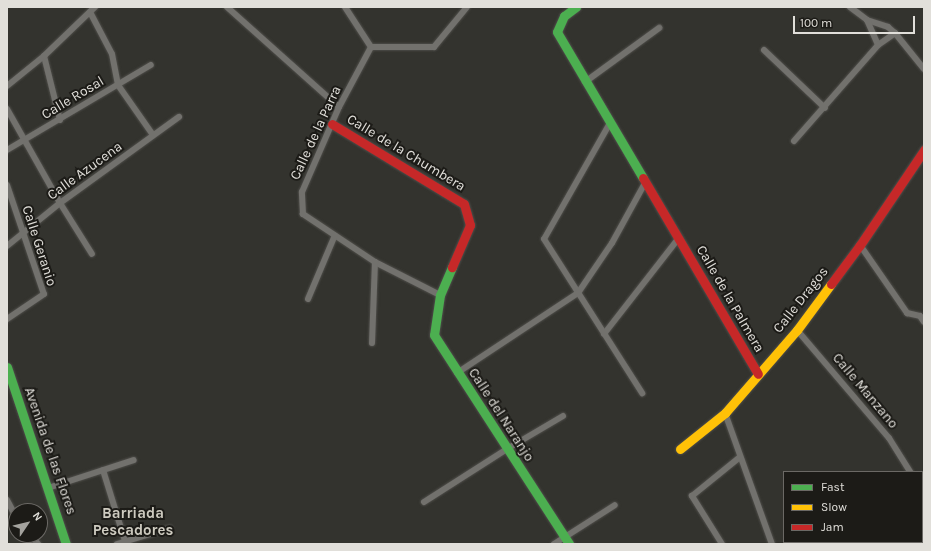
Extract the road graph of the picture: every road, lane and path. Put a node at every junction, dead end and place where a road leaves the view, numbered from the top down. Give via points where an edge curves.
1 (227, 7) edge
2 (345, 7) edge
3 (467, 7) edge
4 (576, 7) edge
5 (850, 7) edge
6 (93, 9) edge
7 (868, 20) junction
8 (659, 28) dead end
9 (895, 33) junction
10 (878, 45) junction
11 (371, 46) junction
12 (764, 50) dead end
13 (44, 56) junction
14 (151, 65) dead end
15 (924, 69) edge
16 (585, 82) junction
17 (118, 84) junction
18 (7, 86) edge
19 (339, 108) junction
20 (825, 108) junction
21 (7, 109) edge
22 (179, 117) dead end
23 (60, 120) junction
24 (610, 123) junction
25 (332, 124) junction
26 (153, 136) junction
27 (25, 140) junction
28 (794, 141) dead end
29 (7, 150) edge
30 (924, 150) edge
31 (645, 183) junction
32 (7, 185) edge
33 (60, 203) junction
34 (22, 234) junction
35 (334, 235) junction
36 (678, 239) junction
37 (860, 245) junction
38 (7, 246) edge
39 (92, 254) dead end
40 (375, 262) junction
41 (578, 293) junction
42 (440, 295) junction
43 (308, 299) dead end
44 (7, 319) edge
45 (924, 322) edge
46 (797, 330) junction
47 (604, 334) junction
48 (372, 343) dead end
49 (7, 367) edge
50 (457, 373) junction
51 (758, 374) junction
52 (642, 394) dead end
53 (725, 413) junction
54 (563, 416) dead end
55 (507, 449) junction
56 (680, 449) dead end
57 (740, 457) junction
58 (134, 460) dead end
59 (103, 470) junction
60 (909, 471) edge
61 (48, 488) junction
62 (424, 502) dead end
63 (615, 505) dead end
64 (170, 528) dead end
65 (125, 541) junction
66 (567, 541) edge
67 (66, 544) edge
68 (117, 544) edge
69 (554, 544) edge
70 (722, 544) edge
71 (772, 544) edge

1 - 19 street
2 - 11 street
3 - 11 street via 434,47
4 - 16 street, Calle de la Palmera via 564,16 557,32
5 - 7 street
6 - 13 street
6 - 17 street via 112,54
7 - 9 street via 888,27
7 - 10 street
8 - 16 street
9 - 10 street
9 - 15 street
10 - 20 street
11 - 19 street, Calle de la Parra
12 - 20 street
13 - 18 street
13 - 23 street
14 - 17 street, Calle Rosal
16 - 24 street, Calle de la Palmera
17 - 23 street, Calle Rosal
17 - 26 street
19 - 25 street, Calle de la Parra
20 - 28 street
21 - 27 street
22 - 26 street, Calle Azucena
23 - 27 street, Calle Rosal
24 - 31 street, Calle de la Palmera
24 - 41 street via 544,239
25 - 35 street, Calle de la Parra via 302,192 303,214
25 - 42 street, Calle de la Chumbera via 464,204 470,225
26 - 33 street, Calle Azucena
27 - 29 street, Calle Rosal
27 - 33 street
30 - 37 street, Calle Dragos
31 - 36 street, Calle de la Palmera
31 - 41 street via 612,243
32 - 34 street, Calle Geranio
33 - 34 street, Calle Azucena
33 - 39 street
34 - 38 street, Calle Azucena
34 - 44 street, Calle Geranio via 44,294
35 - 40 street, Calle de la Parra
35 - 43 street
36 - 47 street, Calle de la Palmera
36 - 51 street, Calle de la Palmera
37 - 45 street via 907,313 920,316
37 - 46 street, Calle Dragos
40 - 42 street, Calle de la Parra
40 - 48 street
41 - 47 street
41 - 50 street
42 - 50 street, Calle del Naranjo via 434,335
46 - 51 street, Calle Dragos
46 - 60 street, Calle Manzano via 889,438
47 - 52 street
49 - 61 street, Avenida de las Flores
50 - 55 street, Calle del Naranjo
51 - 53 street, Calle Dragos
53 - 56 street, Calle Dragos
53 - 57 street
54 - 55 street
55 - 62 street
55 - 66 street, Calle del Naranjo
57 - 70 street via 692,496
57 - 71 street
58 - 59 street
59 - 61 street
59 - 65 street
61 - 67 street, Avenida de las Flores
63 - 66 street
64 - 65 street
65 - 68 street
66 - 69 street

